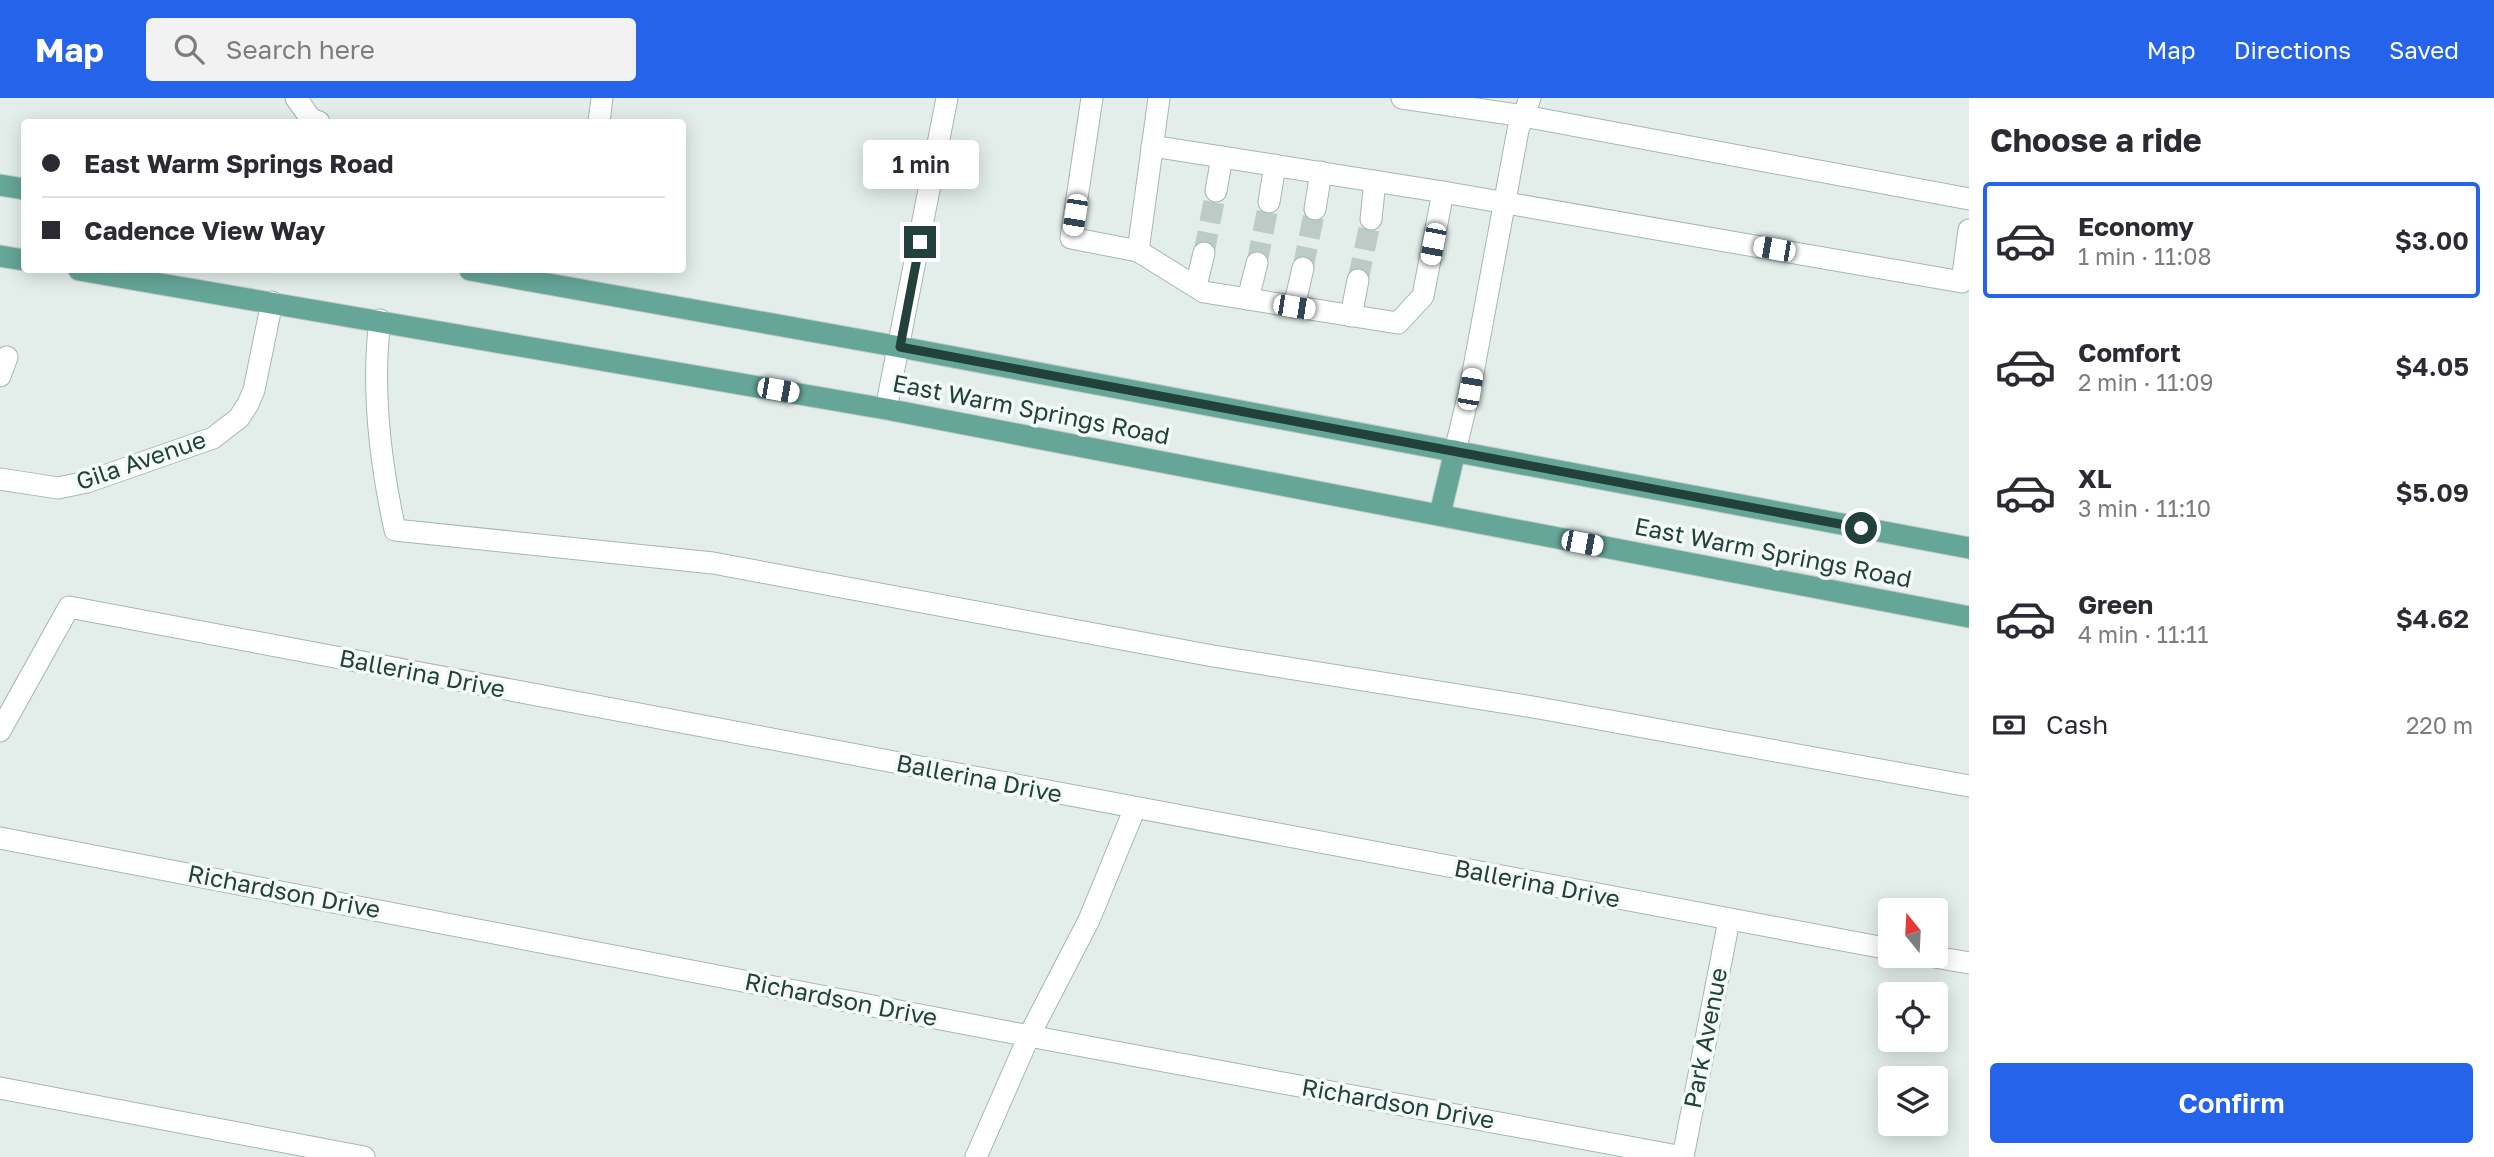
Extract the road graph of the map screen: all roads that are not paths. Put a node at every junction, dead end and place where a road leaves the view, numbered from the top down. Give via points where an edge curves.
1 (603, 98) edge
2 (947, 98) edge
3 (1092, 98) edge
4 (1159, 98) edge
5 (1402, 98) edge
6 (296, 99) edge
7 (1527, 107) edge
8 (311, 119) edge
9 (600, 119) edge
10 (1152, 146) junction
11 (1222, 157) junction
12 (1275, 165) junction
13 (1321, 172) junction
14 (1375, 181) junction
15 (0, 185) edge
16 (21, 188) edge
17 (1216, 191) tunnel mouth
18 (1443, 192) junction
19 (1969, 199) edge
20 (1269, 202) tunnel mouth
21 (1504, 203) junction
22 (1315, 209) tunnel mouth
23 (1371, 219) tunnel mouth
24 (1969, 230) edge
25 (1138, 251) junction
26 (1204, 253) tunnel mouth
27 (0, 256) edge
28 (21, 260) edge
29 (1257, 263) tunnel mouth
30 (1303, 268) tunnel mouth
31 (97, 273) edge
32 (487, 273) edge
33 (1358, 280) tunnel mouth
34 (1196, 286) junction
35 (1248, 299) junction
36 (272, 302) junction
37 (1294, 307) junction
38 (1351, 316) junction
39 (380, 320) junction
40 (900, 347) junction
41 (887, 409) junction
42 (1455, 452) junction
43 (0, 479) edge
44 (1440, 514) junction
45 (1969, 548) edge
46 (1969, 617) edge
47 (0, 731) edge
48 (1969, 786) edge
49 (1135, 808) junction
50 (0, 838) edge
51 (1728, 920) junction
52 (1878, 946) edge
53 (1948, 959) edge
54 (1969, 963) edge
55 (1029, 1036) junction
56 (0, 1088) edge
57 (364, 1157) edge
58 (975, 1157) edge
59 (1683, 1157) edge

1 - 9 street
2 - 40 street
3 - 25 street via 1072,238
4 - 10 street
5 - 7 street
6 - 8 street
7 - 19 street
7 - 21 street
10 - 11 street
10 - 25 street
11 - 12 street
11 - 17 street
12 - 13 street
12 - 20 street
13 - 14 street
13 - 22 street
14 - 18 street
14 - 23 street
15 - 16 main road
18 - 21 street
18 - 38 street via 1423,296 1398,323
21 - 24 street via 1962,282
21 - 42 street
25 - 34 street
26 - 34 street
27 - 28 main road
29 - 35 street
30 - 37 street
31 - 36 main road, East Warm Springs Road
32 - 40 main road, East Warm Springs Road
33 - 38 street
34 - 35 street via 1204,292
35 - 37 street
36 - 39 main road, East Warm Springs Road
36 - 43 street, Gila Avenue via 254,390 239,418 213,438 58,488
37 - 38 street
39 - 41 main road, East Warm Springs Road
39 - 48 street via 375,355 377,421 395,530 713,563 1213,656 1533,707
40 - 41 street
40 - 42 main road, East Warm Springs Road
41 - 44 main road, East Warm Springs Road
42 - 44 main road
42 - 45 main road, East Warm Springs Road
44 - 46 main road, East Warm Springs Road
47 - 49 street, Ballerina Drive via 69,607
49 - 51 street, Ballerina Drive
49 - 55 street via 1089,920
50 - 55 street, Richardson Drive
51 - 52 street, Ballerina Drive
51 - 59 street, Park Avenue
53 - 54 street
55 - 58 street
55 - 59 street, Richardson Drive
56 - 57 street

